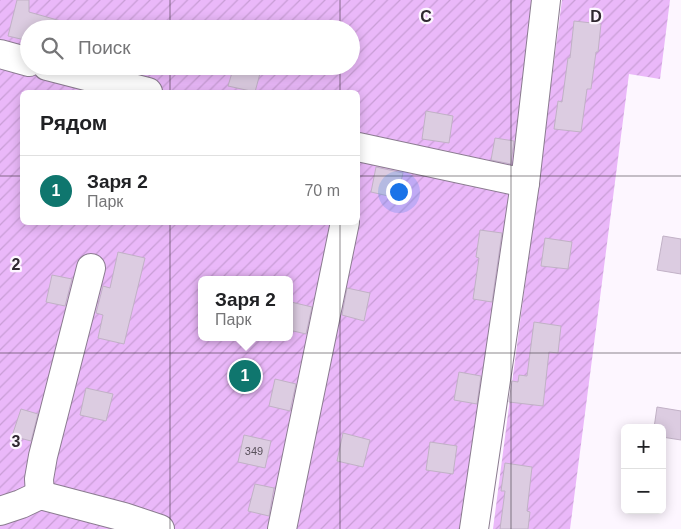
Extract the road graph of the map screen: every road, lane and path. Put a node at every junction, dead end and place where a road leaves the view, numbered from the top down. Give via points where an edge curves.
1 (546, 0) edge
2 (0, 54) edge
3 (20, 60) edge
4 (82, 75) edge
5 (140, 90) edge
6 (360, 151) edge
7 (525, 183) junction
8 (343, 225) edge
9 (91, 268) dead end
10 (40, 496) junction
11 (0, 511) edge
12 (160, 529) edge
13 (282, 529) edge
14 (474, 529) edge

1 - 7 lane
2 - 3 lane
4 - 5 lane
6 - 7 lane
7 - 14 lane
8 - 13 lane
9 - 10 lane via 43,456
10 - 11 lane
10 - 12 lane

